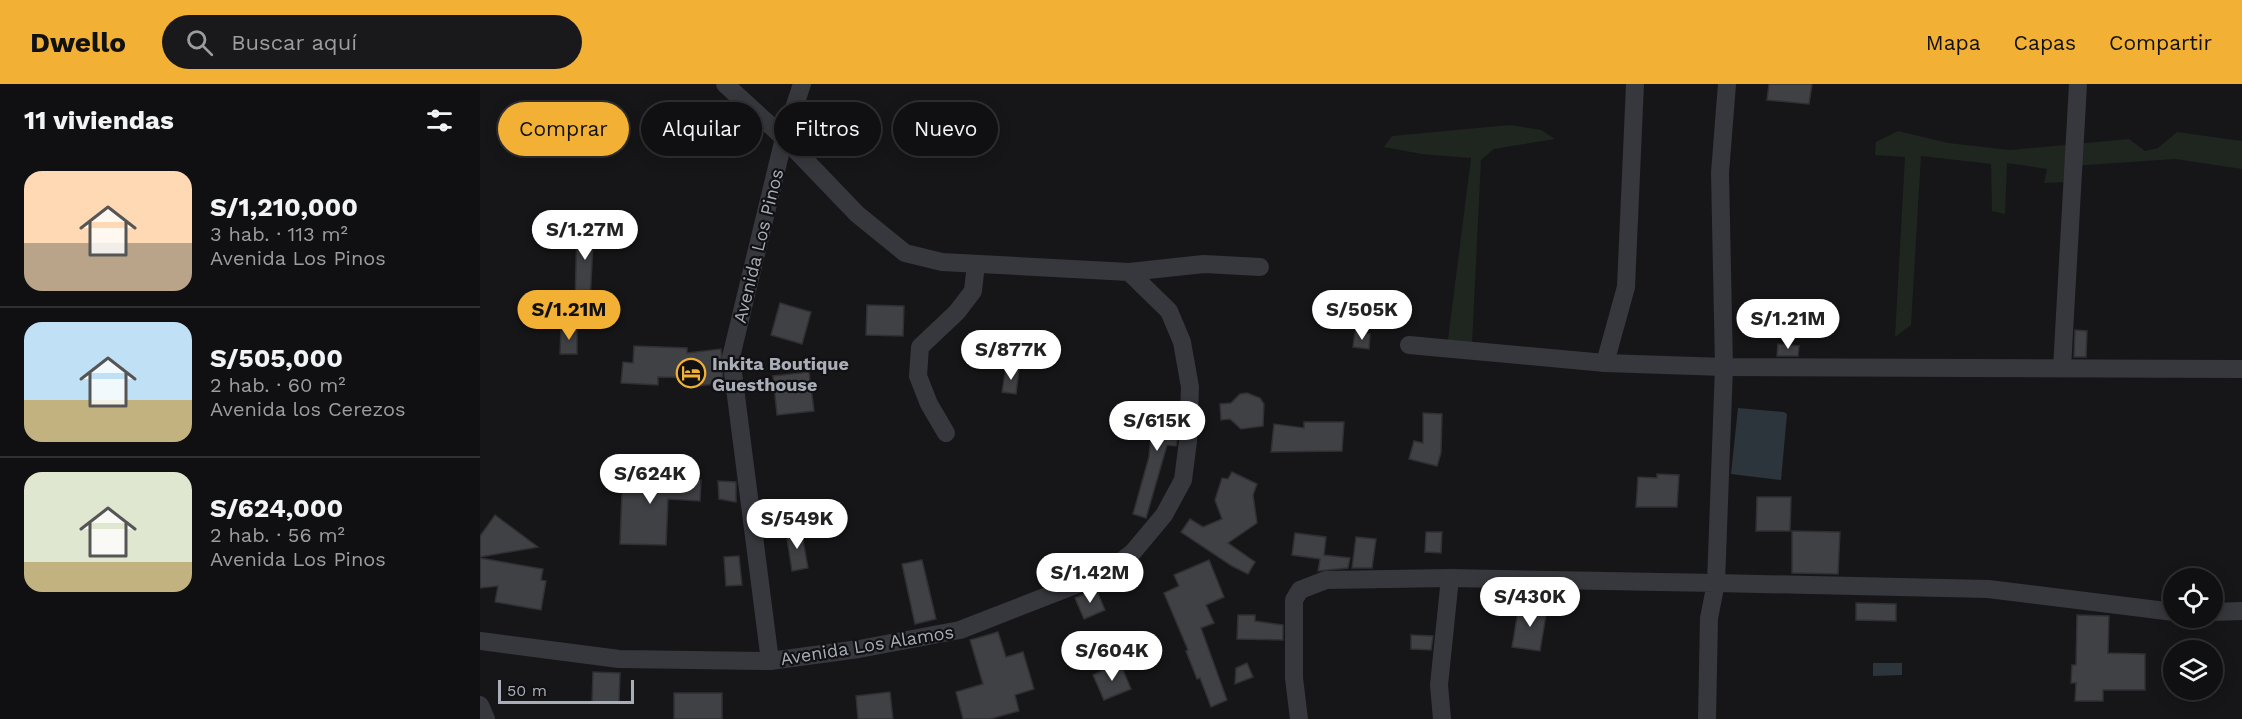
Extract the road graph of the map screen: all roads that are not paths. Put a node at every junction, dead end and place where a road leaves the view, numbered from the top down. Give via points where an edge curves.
1 (725, 84) edge
2 (802, 84) edge
3 (1635, 84) edge
4 (1727, 84) edge
5 (2078, 84) edge
6 (796, 102) edge
7 (774, 129) edge
8 (780, 156) edge
9 (801, 156) edge
10 (976, 264) junction
11 (1260, 267) dead end
12 (1129, 272) junction
13 (1409, 345) dead end
14 (1605, 363) junction
15 (1724, 367) junction
16 (2062, 368) junction
17 (2242, 369) edge
18 (946, 433) dead end
19 (1450, 578) junction
20 (1716, 583) junction
21 (2163, 611) edge
22 (2242, 611) edge
23 (2223, 612) edge
24 (480, 641) edge
25 (770, 661) junction
26 (480, 705) edge
27 (486, 719) edge
28 (1299, 719) edge
29 (1442, 719) edge
30 (1707, 719) edge

1 - 7 street
2 - 6 street, Avenida Los Pinos
3 - 14 street via 1626,287
4 - 15 street via 1720,174
5 - 16 street
8 - 25 street, Avenida Los Pinos via 731,357
9 - 10 street via 857,214 905,253 942,262
10 - 12 street
10 - 18 street via 973,291 920,347 918,376 928,404
11 - 12 street via 1204,264
12 - 25 street, Avenida Los Alamos via 1169,311 1182,342 1190,387 1182,480 1164,515 1133,552 1106,573 960,630 859,650
13 - 14 street
14 - 15 street
15 - 16 street
15 - 20 street
16 - 17 street
19 - 20 street
19 - 28 street via 1326,580 1300,590 1294,600 1292,620
19 - 29 street via 1439,685
20 - 21 street via 1988,589
20 - 30 street via 1709,618
22 - 23 street
24 - 25 street, Avenida Los Alamos via 619,659
26 - 27 street

